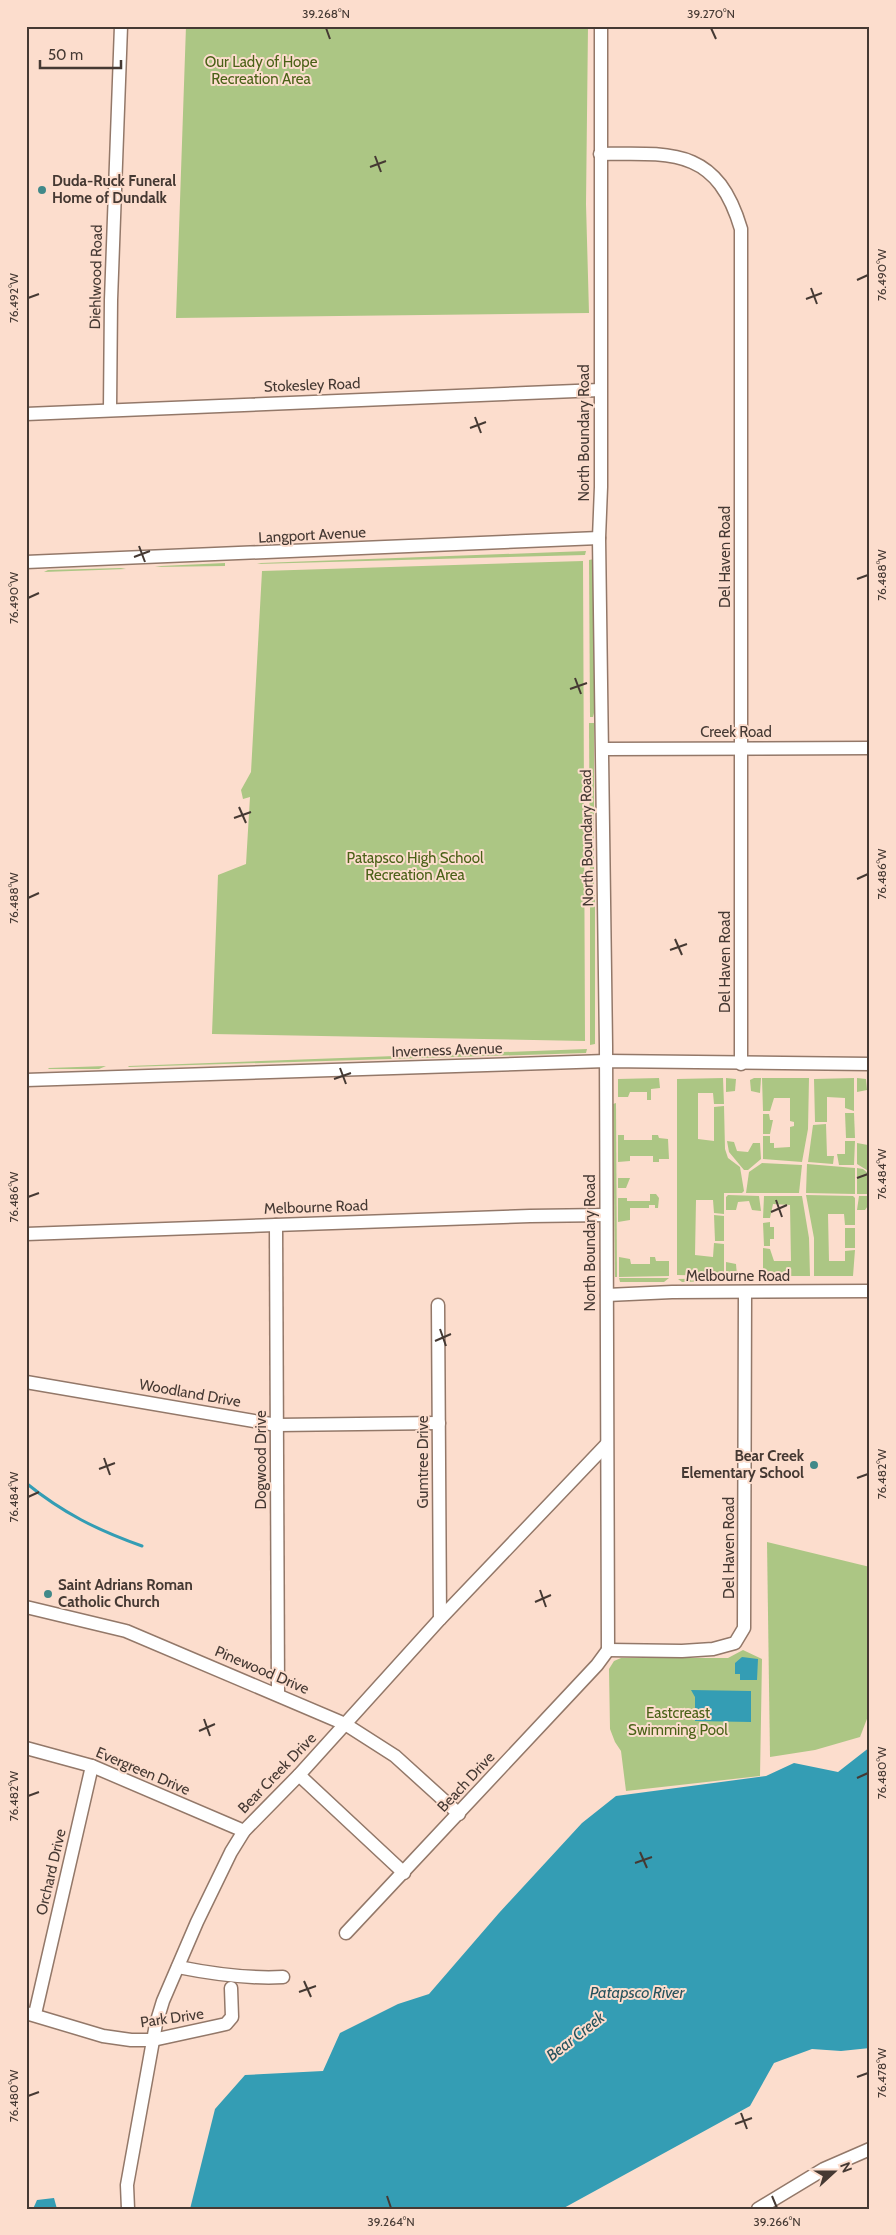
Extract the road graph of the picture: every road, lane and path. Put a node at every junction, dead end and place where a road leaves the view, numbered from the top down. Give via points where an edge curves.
1 (121, 26) edge
2 (601, 26) edge
3 (600, 154) junction
4 (600, 390) junction
5 (110, 409) junction
6 (26, 414) edge
7 (599, 538) junction
8 (26, 562) edge
9 (742, 748) junction
10 (870, 748) edge
11 (603, 749) junction
12 (606, 1061) junction
13 (741, 1064) junction
14 (870, 1064) edge
15 (26, 1080) edge
16 (606, 1215) junction
17 (276, 1225) junction
18 (26, 1234) edge
19 (870, 1291) edge
20 (745, 1292) junction
21 (607, 1295) junction
22 (438, 1305) dead end
23 (26, 1382) edge
24 (439, 1423) junction
25 (277, 1424) junction
26 (606, 1445) junction
27 (26, 1607) edge
28 (440, 1619) junction
29 (608, 1650) junction
30 (278, 1694) junction
31 (345, 1724) junction
32 (26, 1748) edge
33 (92, 1766) junction
34 (299, 1775) junction
35 (459, 1814) junction
36 (244, 1832) junction
37 (404, 1873) junction
38 (346, 1933) dead end
39 (178, 1967) junction
40 (283, 1976) dead end
41 (231, 1988) dead end
42 (31, 2014) edge
43 (153, 2040) junction
44 (870, 2149) edge
45 (128, 2209) edge
46 (758, 2209) edge

1 - 5 street, Diehlwood Road via 110,300
2 - 3 street, North Boundary Road
3 - 4 street, North Boundary Road
3 - 9 street, Del Haven Road via 655,154 692,161 709,171 721,185 734,206 741,229
4 - 5 street, Stokesley Road
4 - 7 street, North Boundary Road
5 - 6 street, Stokesley Road
7 - 8 street, Langport Avenue
7 - 11 street, North Boundary Road
9 - 10 street, Creek Road
9 - 11 street, Creek Road
9 - 13 street, Del Haven Road
11 - 12 street, North Boundary Road
12 - 13 street, Inverness Avenue
12 - 15 street, Inverness Avenue
12 - 16 street, North Boundary Road
13 - 14 street, Inverness Avenue
16 - 17 street, Melbourne Road
16 - 21 street, North Boundary Road
17 - 18 street, Melbourne Road
17 - 25 street, Dogwood Drive
19 - 20 street, Melbourne Road
20 - 21 street, Melbourne Road
20 - 29 street, Del Haven Road via 744,1628 735,1643 713,1649
21 - 26 street, North Boundary Road
22 - 24 street, Gumtree Drive
23 - 25 street, Woodland Drive
24 - 25 street, Woodland Drive
24 - 28 street, Gumtree Drive
25 - 30 street, Dogwood Drive
26 - 28 street, Bear Creek Drive
26 - 29 street, North Boundary Road
27 - 30 street, Pinewood Drive via 126,1631
28 - 31 street, Bear Creek Drive
29 - 35 street, Beach Drive
30 - 31 street, Pinewood Drive
31 - 34 street, Bear Creek Drive
31 - 35 street, Pinewood Drive via 395,1756
32 - 33 street, Evergreen Drive
33 - 36 street, Evergreen Drive
33 - 42 street, Orchard Drive
34 - 36 street, Bear Creek Drive
34 - 37 street
35 - 37 street, Beach Drive
36 - 39 street, Bear Creek Drive via 231,1852
37 - 38 street, Beach Drive
39 - 40 street via 255,1978
39 - 43 street, Bear Creek Drive via 163,2001
41 - 43 street, Park Drive via 232,2017 226,2024
42 - 43 street, Park Drive via 110,2037
43 - 45 street, Bear Creek Drive via 127,2186
44 - 46 street via 824,2169

